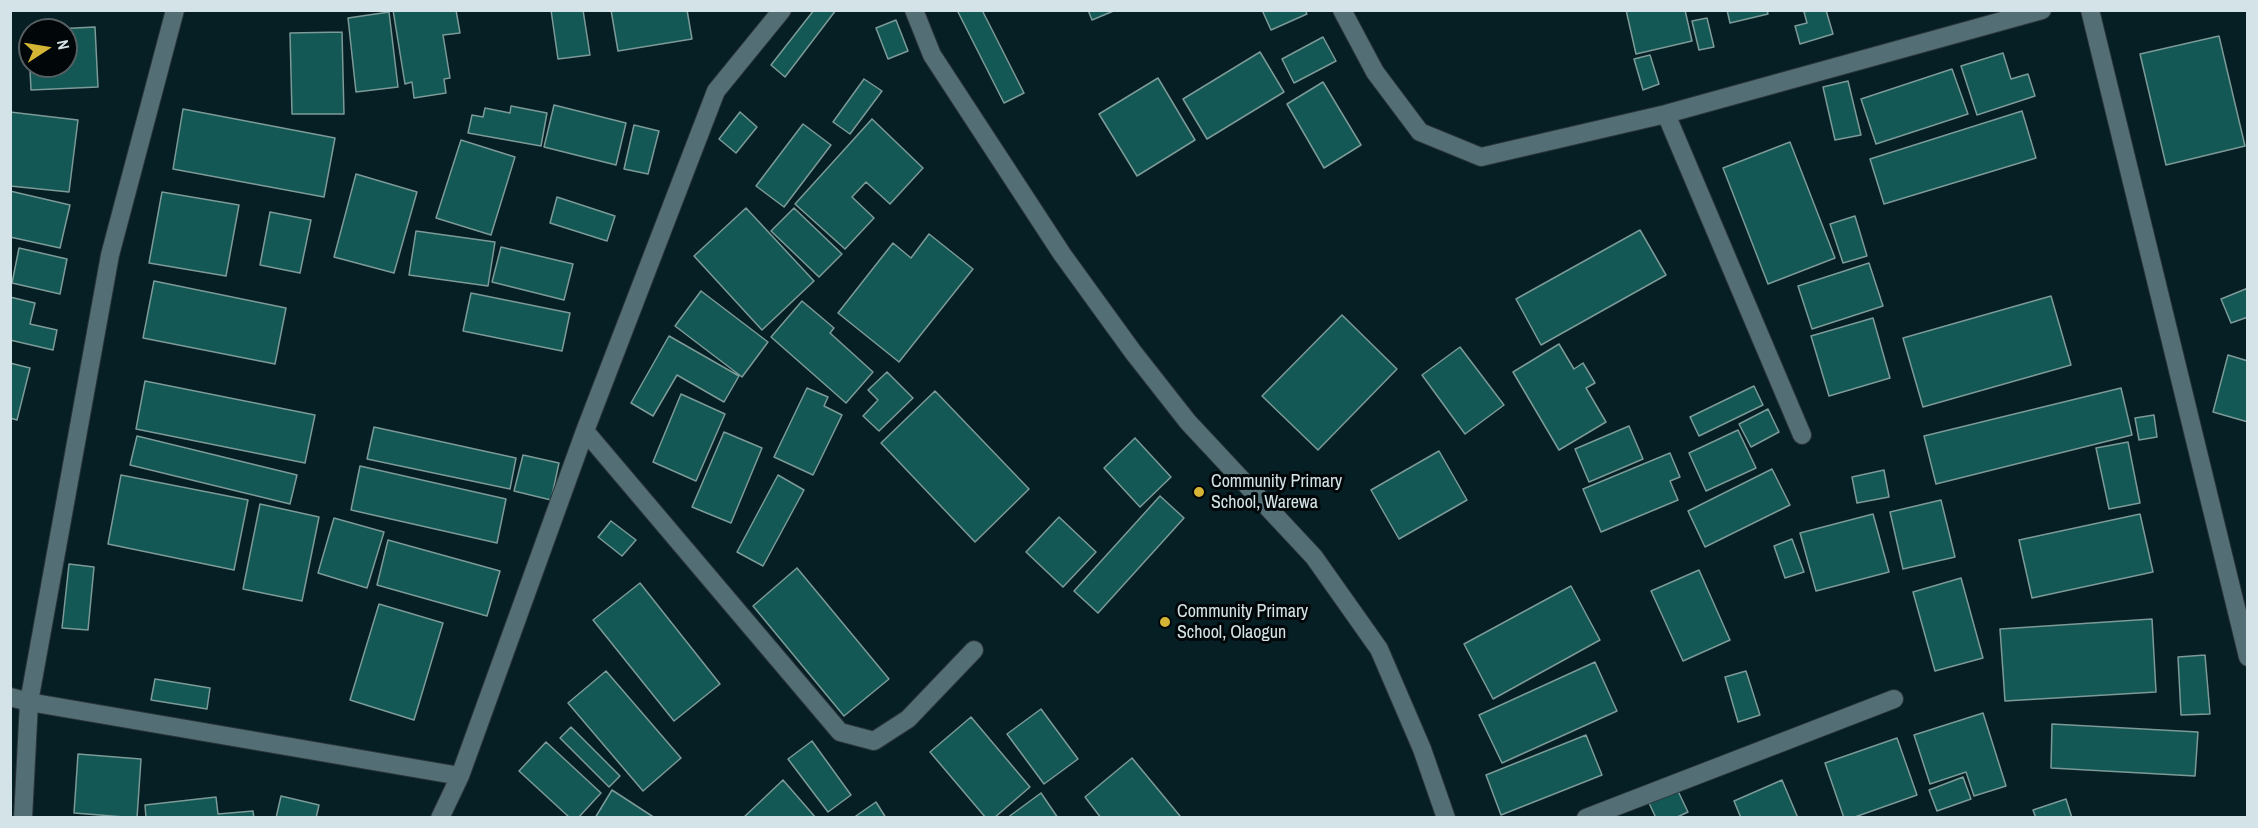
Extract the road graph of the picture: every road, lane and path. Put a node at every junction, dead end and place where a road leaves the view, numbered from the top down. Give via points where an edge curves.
1 (175, 10) edge
2 (782, 10) edge
3 (914, 10) edge
4 (1342, 10) edge
5 (2042, 10) edge
6 (2090, 10) edge
7 (1666, 114) junction
8 (585, 431) junction
9 (1802, 435) dead end
10 (974, 650) dead end
11 (2247, 657) edge
12 (10, 697) edge
13 (1894, 699) dead end
14 (29, 702) junction
15 (460, 776) junction
16 (23, 818) edge
17 (440, 818) edge
18 (1446, 818) edge
19 (1586, 818) edge

1 - 14 street via 110,255
2 - 8 street via 716,91
3 - 18 street via 933,55 1062,254 1133,352 1188,422 1314,557 1379,649
4 - 7 street via 1375,72 1420,132 1481,156
5 - 7 street
6 - 11 street
7 - 9 street
8 - 10 street via 840,732 874,741 908,719
8 - 15 street
12 - 14 street
13 - 19 street
14 - 15 street
14 - 16 street
15 - 17 street

